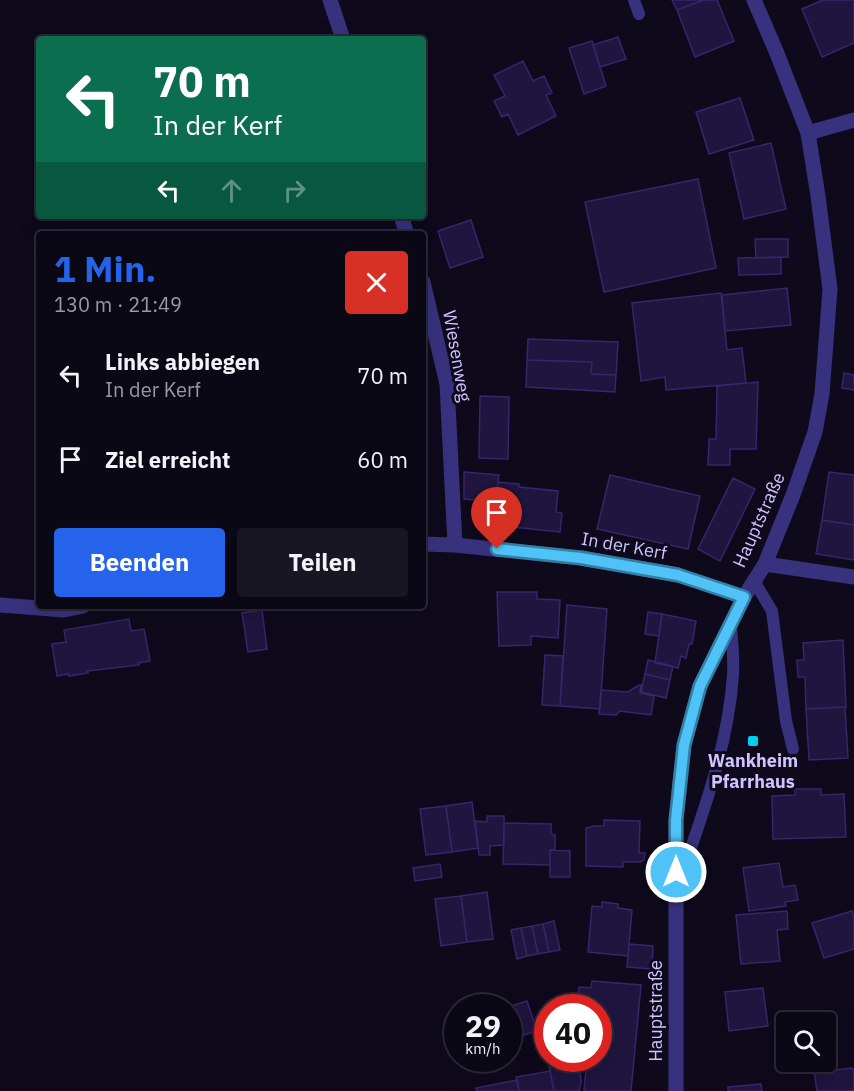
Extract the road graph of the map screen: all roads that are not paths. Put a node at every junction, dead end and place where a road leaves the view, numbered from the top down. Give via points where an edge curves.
1 (330, 0) edge
2 (634, 0) edge
3 (754, 0) edge
4 (639, 14) dead end
5 (342, 36) edge
6 (854, 120) edge
7 (808, 133) junction
8 (426, 295) edge
9 (426, 544) edge
10 (455, 545) junction
11 (765, 564) junction
12 (854, 577) edge
13 (754, 581) junction
14 (744, 597) junction
15 (0, 605) edge
16 (36, 608) edge
17 (51, 609) edge
18 (69, 609) edge
19 (731, 625) junction
20 (793, 749) dead end
21 (675, 893) junction
22 (676, 1091) edge

1 - 5 street
2 - 4 lane
3 - 7 street, Hauptstraße
6 - 7 street
7 - 11 street, Hauptstraße via 830,289 822,394 815,432 794,495
8 - 10 street, Wiesenweg via 447,384
9 - 10 street, In der Kerf
10 - 14 street, In der Kerf via 581,558 678,575
11 - 12 street
11 - 13 street, Hauptstraße
13 - 14 street, Hauptstraße
13 - 20 lane via 772,611
14 - 19 street, Hauptstraße
15 - 16 street
17 - 18 street
19 - 21 lane via 733,674 723,741 712,786
19 - 21 street, Hauptstraße via 700,686 684,745 676,820
21 - 22 street, Hauptstraße

